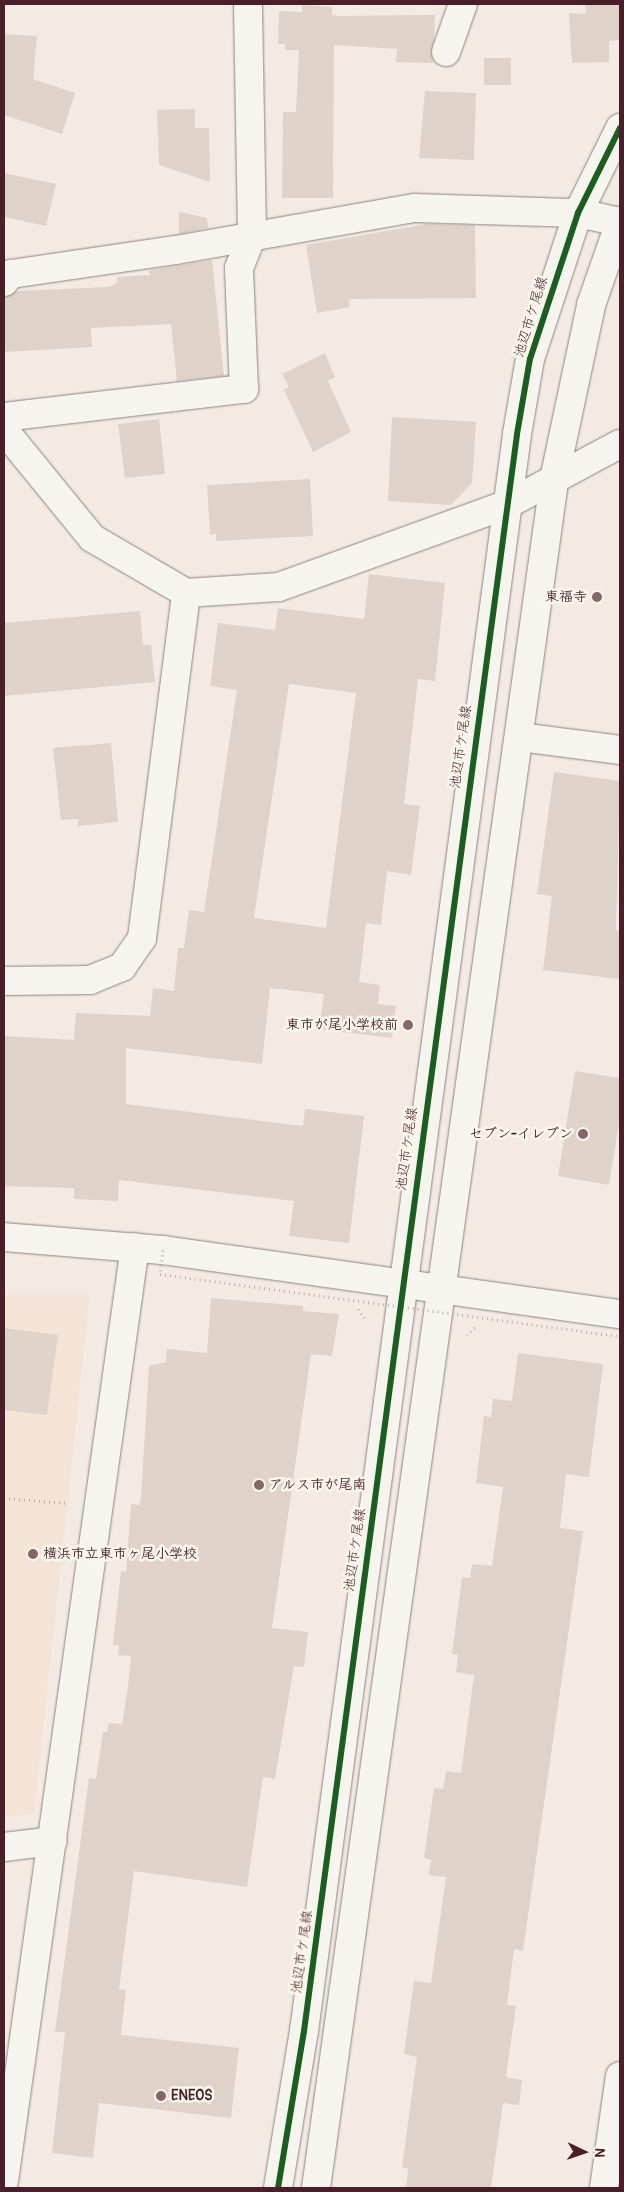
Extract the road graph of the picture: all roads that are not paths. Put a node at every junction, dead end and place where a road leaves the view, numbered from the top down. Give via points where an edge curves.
1 (248, 4) edge
2 (463, 4) edge
3 (446, 52) dead end
4 (620, 128) edge
5 (578, 213) junction
6 (620, 222) edge
7 (252, 235) junction
8 (4, 282) edge
9 (4, 417) edge
10 (4, 430) edge
11 (620, 444) edge
12 (555, 475) junction
13 (506, 505) junction
14 (186, 593) junction
15 (520, 737) junction
16 (620, 750) edge
17 (4, 981) edge
18 (4, 1237) edge
19 (135, 1247) junction
20 (401, 1284) junction
21 (444, 1290) junction
22 (620, 1314) edge
23 (53, 1841) junction
24 (4, 1847) edge
25 (620, 2076) edge
26 (4, 2181) edge
27 (278, 2188) edge
28 (316, 2188) edge
29 (604, 2188) edge

1 - 7 street
2 - 3 street
4 - 5 street, 池辺市ケ尾線
5 - 6 street
5 - 7 street via 415,208
5 - 13 street, 池辺市ケ尾線 via 530,359
6 - 12 street via 580,350
7 - 8 street via 11,274
7 - 9 street via 239,268 244,389
10 - 14 street via 92,538
11 - 12 street
12 - 13 street
12 - 15 street
13 - 14 street via 279,587
13 - 20 street, 池辺市ケ尾線
14 - 17 street via 142,938 122,968 90,980
15 - 16 street
15 - 21 street
18 - 19 street
19 - 20 street
19 - 23 street via 96,1505
20 - 21 street
20 - 27 street, 池辺市ケ尾線 via 304,2031
21 - 22 street
21 - 28 street
23 - 24 street
23 - 26 street
25 - 29 street

